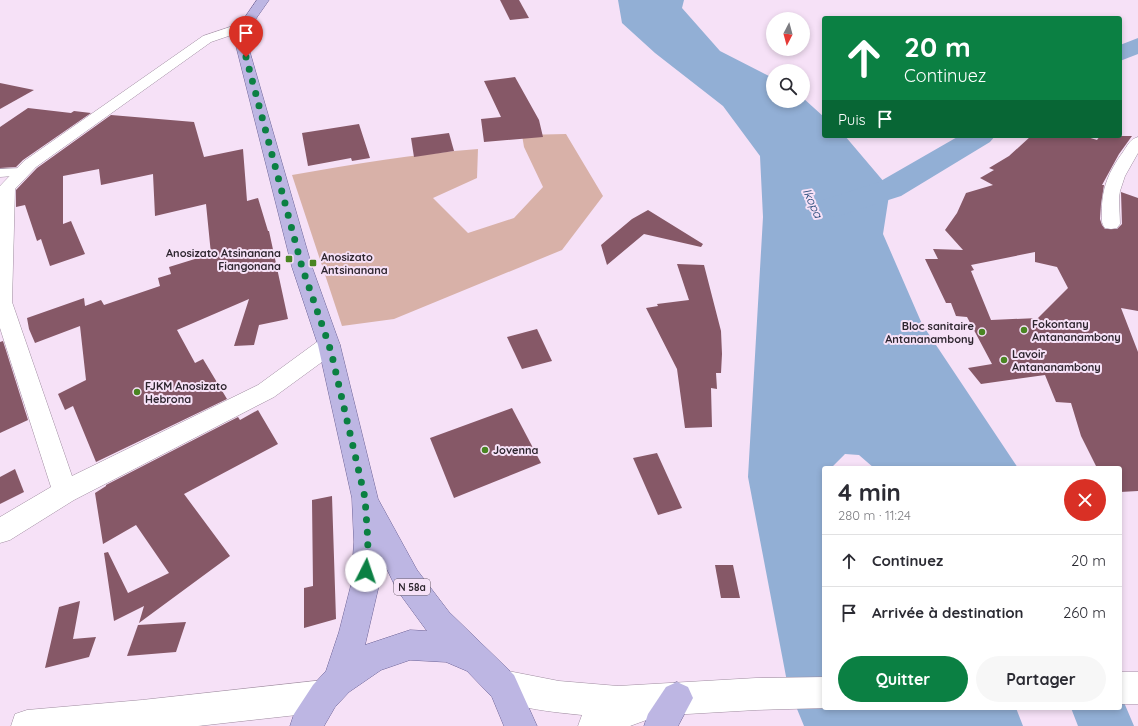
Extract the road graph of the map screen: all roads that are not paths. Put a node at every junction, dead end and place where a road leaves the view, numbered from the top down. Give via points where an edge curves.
1 (263, 0) edge
2 (245, 26) junction
3 (1138, 142) edge
4 (22, 172) junction
5 (0, 173) edge
6 (1111, 224) dead end
7 (2, 311) edge
8 (329, 345) junction
9 (65, 492) junction
10 (365, 498) junction
11 (0, 531) edge
12 (480, 661) junction
13 (504, 686) junction
14 (331, 688) junction
15 (1122, 688) edge
16 (1138, 688) edge
17 (822, 693) edge
18 (677, 698) junction
19 (26, 726) edge
20 (306, 726) edge
21 (521, 726) edge
22 (594, 726) edge
23 (660, 726) edge

1 - 2 main road
2 - 4 street via 208,39 64,139
2 - 8 main road via 242,42 302,267
3 - 6 street via 1113,184 1110,198
4 - 5 street
4 - 7 street via 7,188
7 - 9 street
8 - 9 street via 266,391
8 - 10 main road
9 - 11 street
10 - 12 main road, N 58a via 407,580 439,622
10 - 14 main road via 368,542 365,586 354,632
12 - 13 main road
12 - 14 main road via 447,647 410,645 373,657
13 - 18 street via 559,697 618,702
13 - 21 main road
14 - 19 street via 142,716
14 - 20 main road
15 - 16 street
17 - 18 street
18 - 22 street via 621,712
18 - 23 main road

